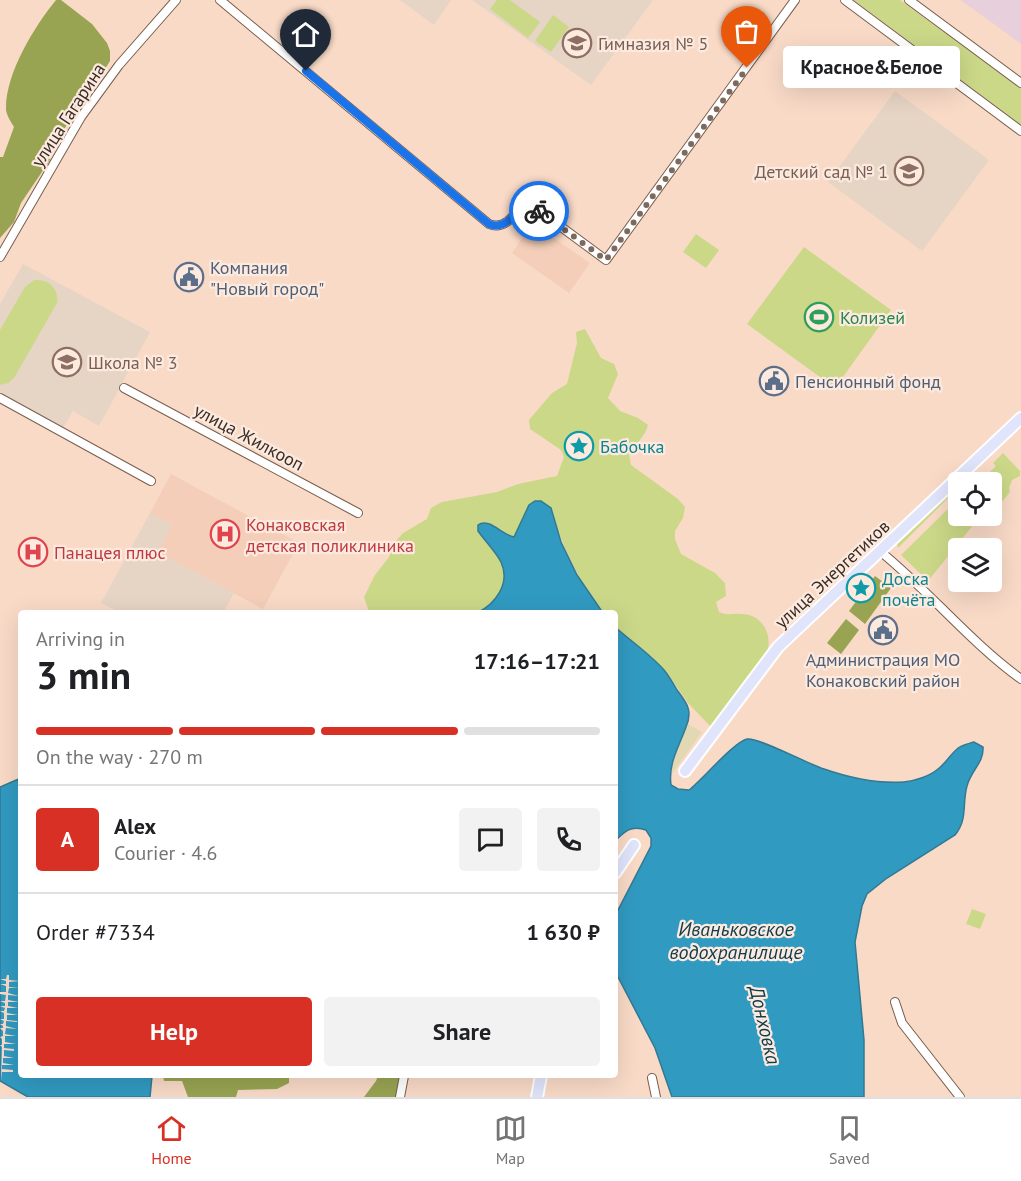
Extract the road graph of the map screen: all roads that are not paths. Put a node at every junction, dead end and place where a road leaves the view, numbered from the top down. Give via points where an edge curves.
1 (176, 0) edge
2 (220, 0) edge
3 (795, 0) edge
4 (845, 0) edge
5 (909, 0) edge
6 (1021, 83) edge
7 (1021, 131) edge
8 (0, 257) edge
9 (124, 388) dead end
10 (0, 398) edge
11 (1021, 418) edge
12 (151, 481) dead end
13 (358, 513) dead end
14 (880, 552) junction
15 (1021, 679) edge
16 (685, 771) dead end
17 (634, 845) dead end
18 (618, 869) edge
19 (895, 1002) dead end
20 (404, 1078) edge
21 (541, 1078) edge
22 (652, 1078) dead end
23 (400, 1097) edge
24 (537, 1097) edge
25 (656, 1097) edge
26 (960, 1097) edge

1 - 8 street, улица Гагарина via 119,65 81,117
2 - 3 street via 489,224 503,225 526,201 606,260
4 - 7 street
5 - 6 street
9 - 13 street, улица Жилкооп
10 - 12 street
11 - 14 main road, улица Энергетиков
14 - 15 street via 994,659
14 - 16 main road, улица Энергетиков via 778,647
17 - 18 main road
19 - 26 street via 902,1023
20 - 23 street
21 - 24 main road
22 - 25 street

